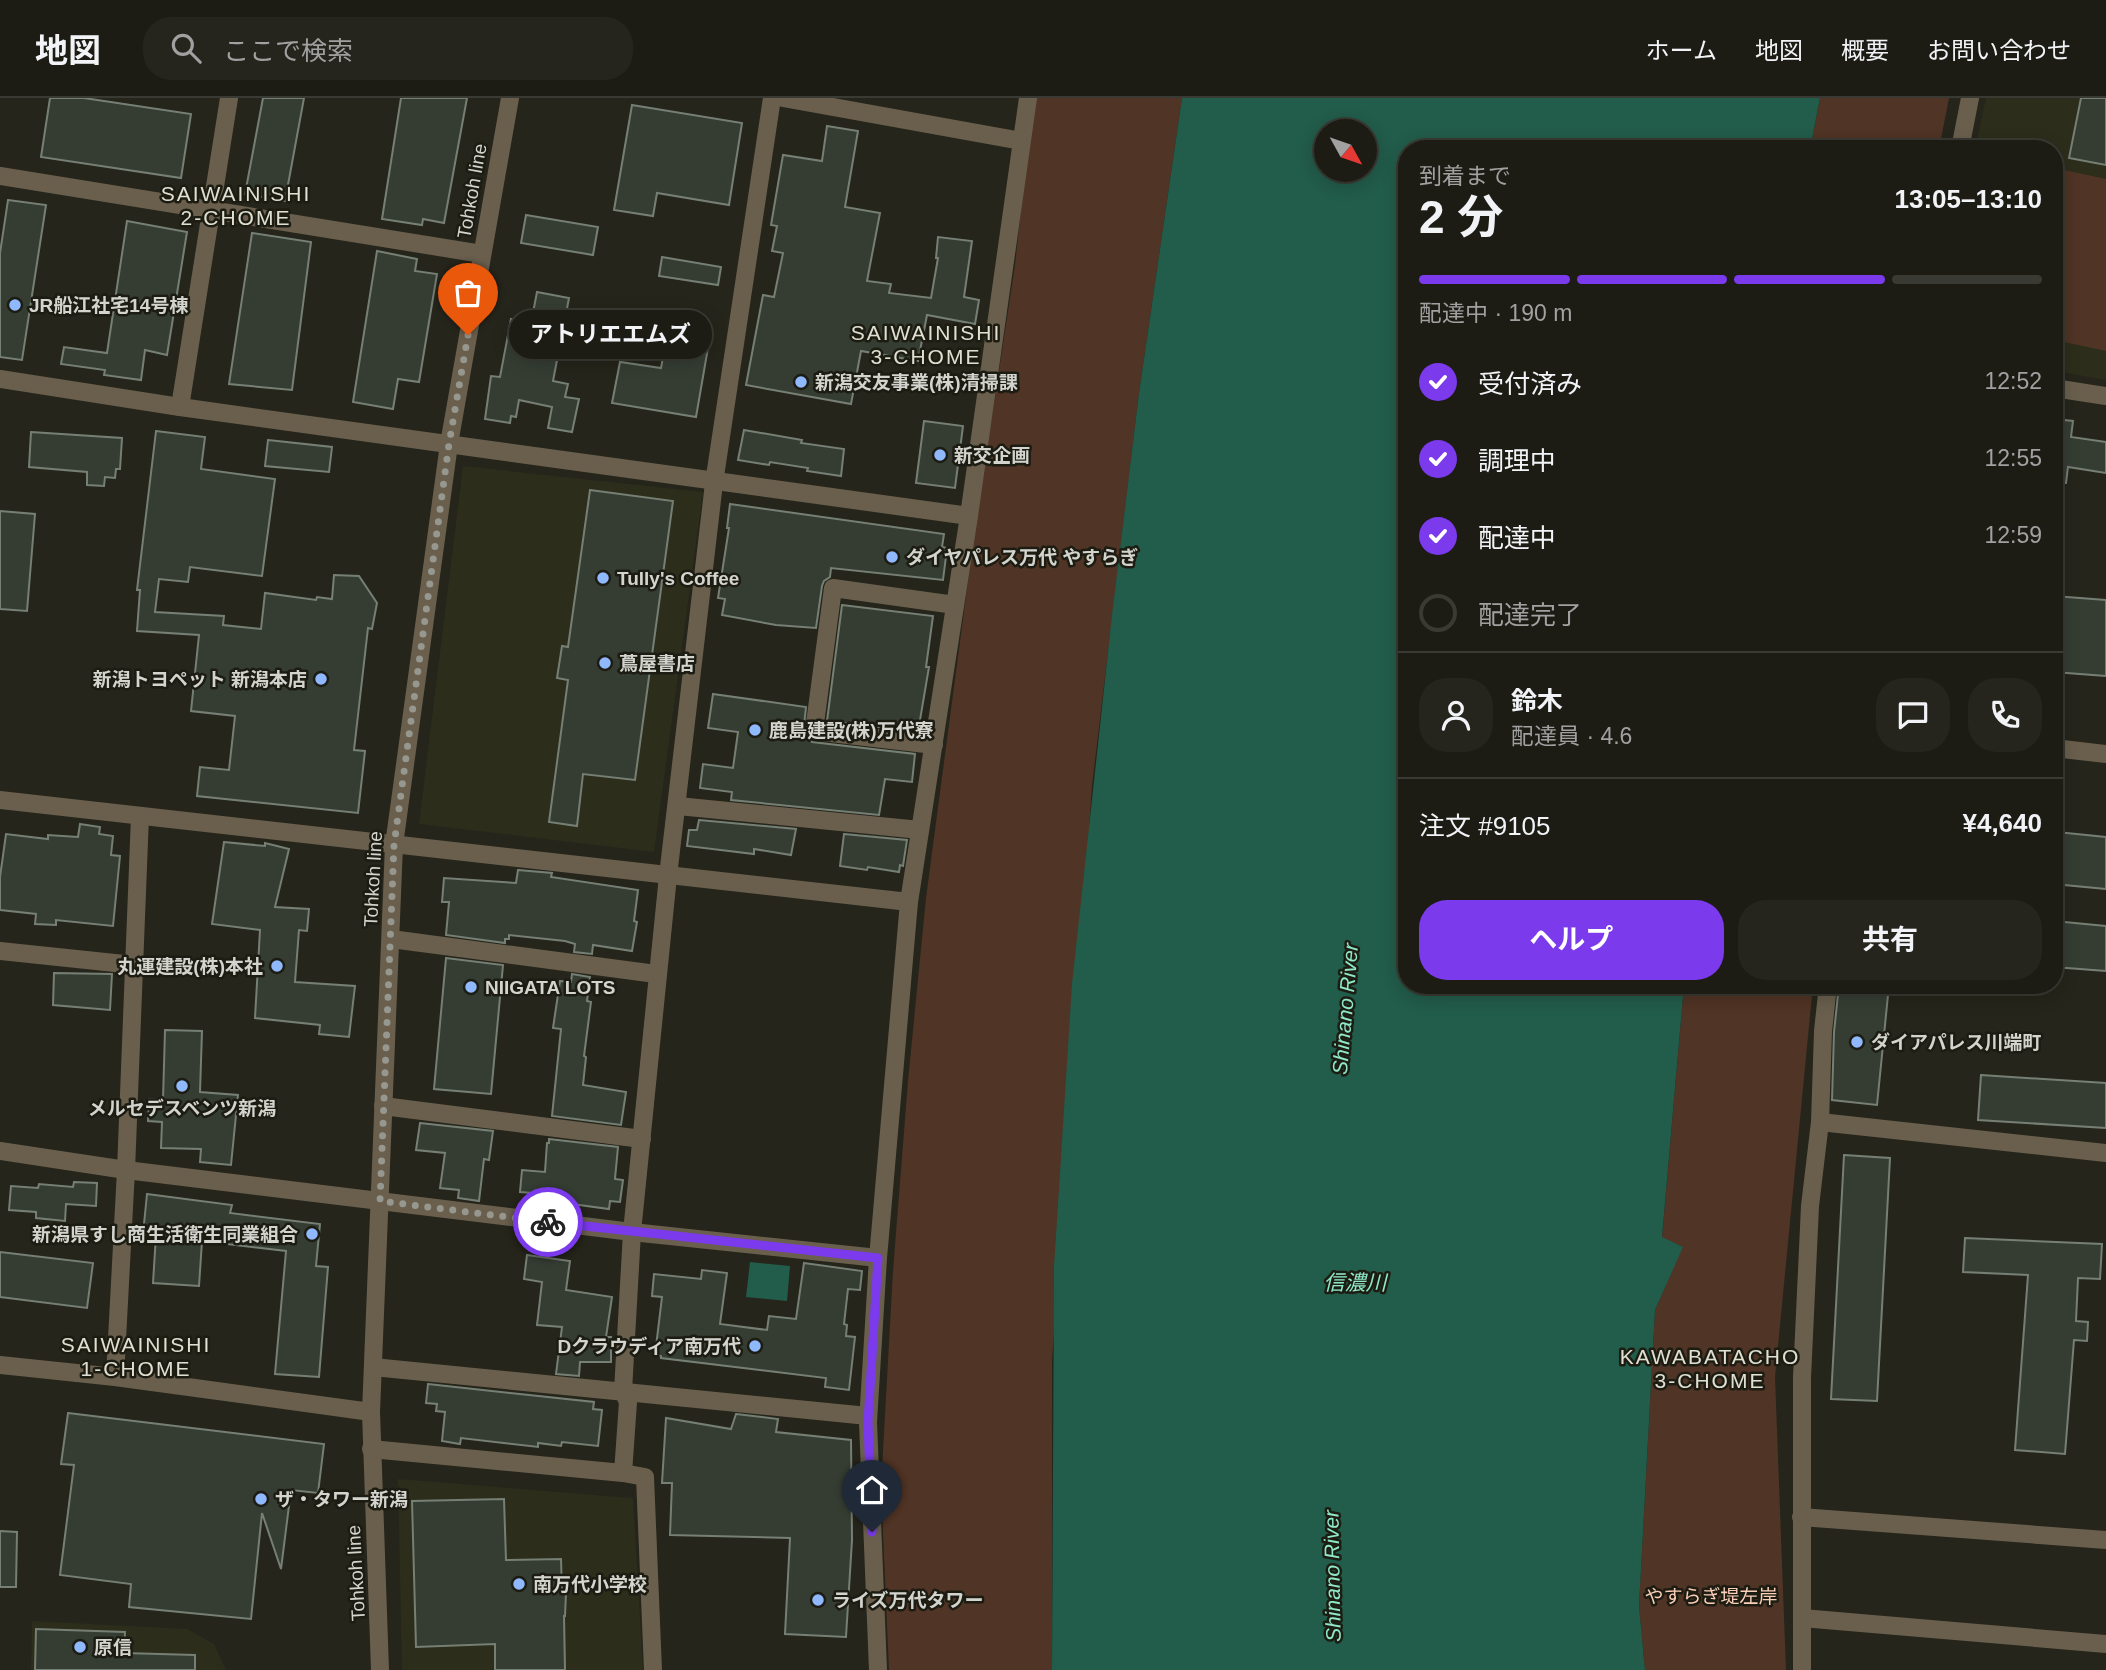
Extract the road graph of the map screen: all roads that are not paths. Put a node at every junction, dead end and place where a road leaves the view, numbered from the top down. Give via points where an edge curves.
1 (229, 98) edge
2 (510, 98) edge
3 (772, 98) edge
4 (783, 98) edge
5 (1028, 98) edge
6 (1970, 98) edge
7 (1962, 140) edge
8 (1021, 141) junction
9 (0, 176) edge
10 (211, 209) junction
11 (482, 254) junction
12 (0, 379) edge
13 (2063, 389) edge
14 (2106, 396) edge
15 (180, 407) junction
16 (449, 444) junction
17 (714, 483) junction
18 (969, 516) junction
19 (955, 606) junction
20 (934, 745) junction
21 (2063, 749) edge
22 (2106, 754) edge
23 (0, 800) edge
24 (678, 806) junction
25 (140, 816) junction
26 (920, 830) junction
27 (394, 845) junction
28 (667, 876) junction
29 (909, 902) junction
30 (391, 939) junction
31 (0, 951) edge
32 (134, 965) junction
33 (656, 974) junction
34 (1827, 994) edge
35 (383, 1106) junction
36 (1820, 1122) junction
37 (642, 1139) junction
38 (0, 1150) edge
39 (2106, 1153) edge
40 (126, 1170) junction
41 (380, 1201) junction
42 (632, 1232) junction
43 (878, 1258) junction
44 (0, 1365) edge
45 (373, 1367) junction
46 (115, 1377) junction
47 (623, 1391) junction
48 (372, 1412) junction
49 (868, 1416) junction
50 (371, 1449) junction
51 (623, 1473) junction
52 (1801, 1517) junction
53 (2106, 1540) edge
54 (1802, 1618) junction
55 (2106, 1644) edge
56 (380, 1670) edge
57 (653, 1670) edge
58 (878, 1670) edge
59 (1802, 1670) edge

1 - 10 street
2 - 11 street, Tohkoh line
3 - 17 street
4 - 8 street
5 - 8 street
6 - 7 street
8 - 18 street
9 - 10 street
10 - 11 street
10 - 15 street
11 - 16 street, Tohkoh line
12 - 15 street
13 - 14 street
15 - 16 street
16 - 17 street
16 - 27 street, Tohkoh line
17 - 18 street
17 - 24 street
18 - 19 street
19 - 20 street
19 - 20 street via 833,589 814,731
20 - 26 street
21 - 22 street
23 - 25 street
24 - 26 street
24 - 28 street
25 - 27 street
25 - 32 street
26 - 29 street
27 - 28 street
27 - 30 street, Tohkoh line
28 - 29 street
28 - 33 street
29 - 43 street
30 - 33 street
30 - 35 street, Tohkoh line
31 - 32 street
32 - 40 street
33 - 37 street
34 - 36 street
35 - 37 street
35 - 41 street, Tohkoh line
36 - 39 street
36 - 52 street via 1802,1378
37 - 42 street
38 - 40 street
40 - 41 street
40 - 46 street
41 - 42 street
41 - 45 street, Tohkoh line
42 - 43 street
42 - 47 street
43 - 49 street
44 - 46 street
45 - 47 street
45 - 48 street, Tohkoh line
46 - 48 street
47 - 49 street
47 - 51 street via 628,1402
48 - 50 street, Tohkoh line
49 - 58 street
50 - 51 street
50 - 56 street, Tohkoh line
51 - 57 street via 645,1477
52 - 53 street
52 - 54 street
54 - 55 street
54 - 59 street

